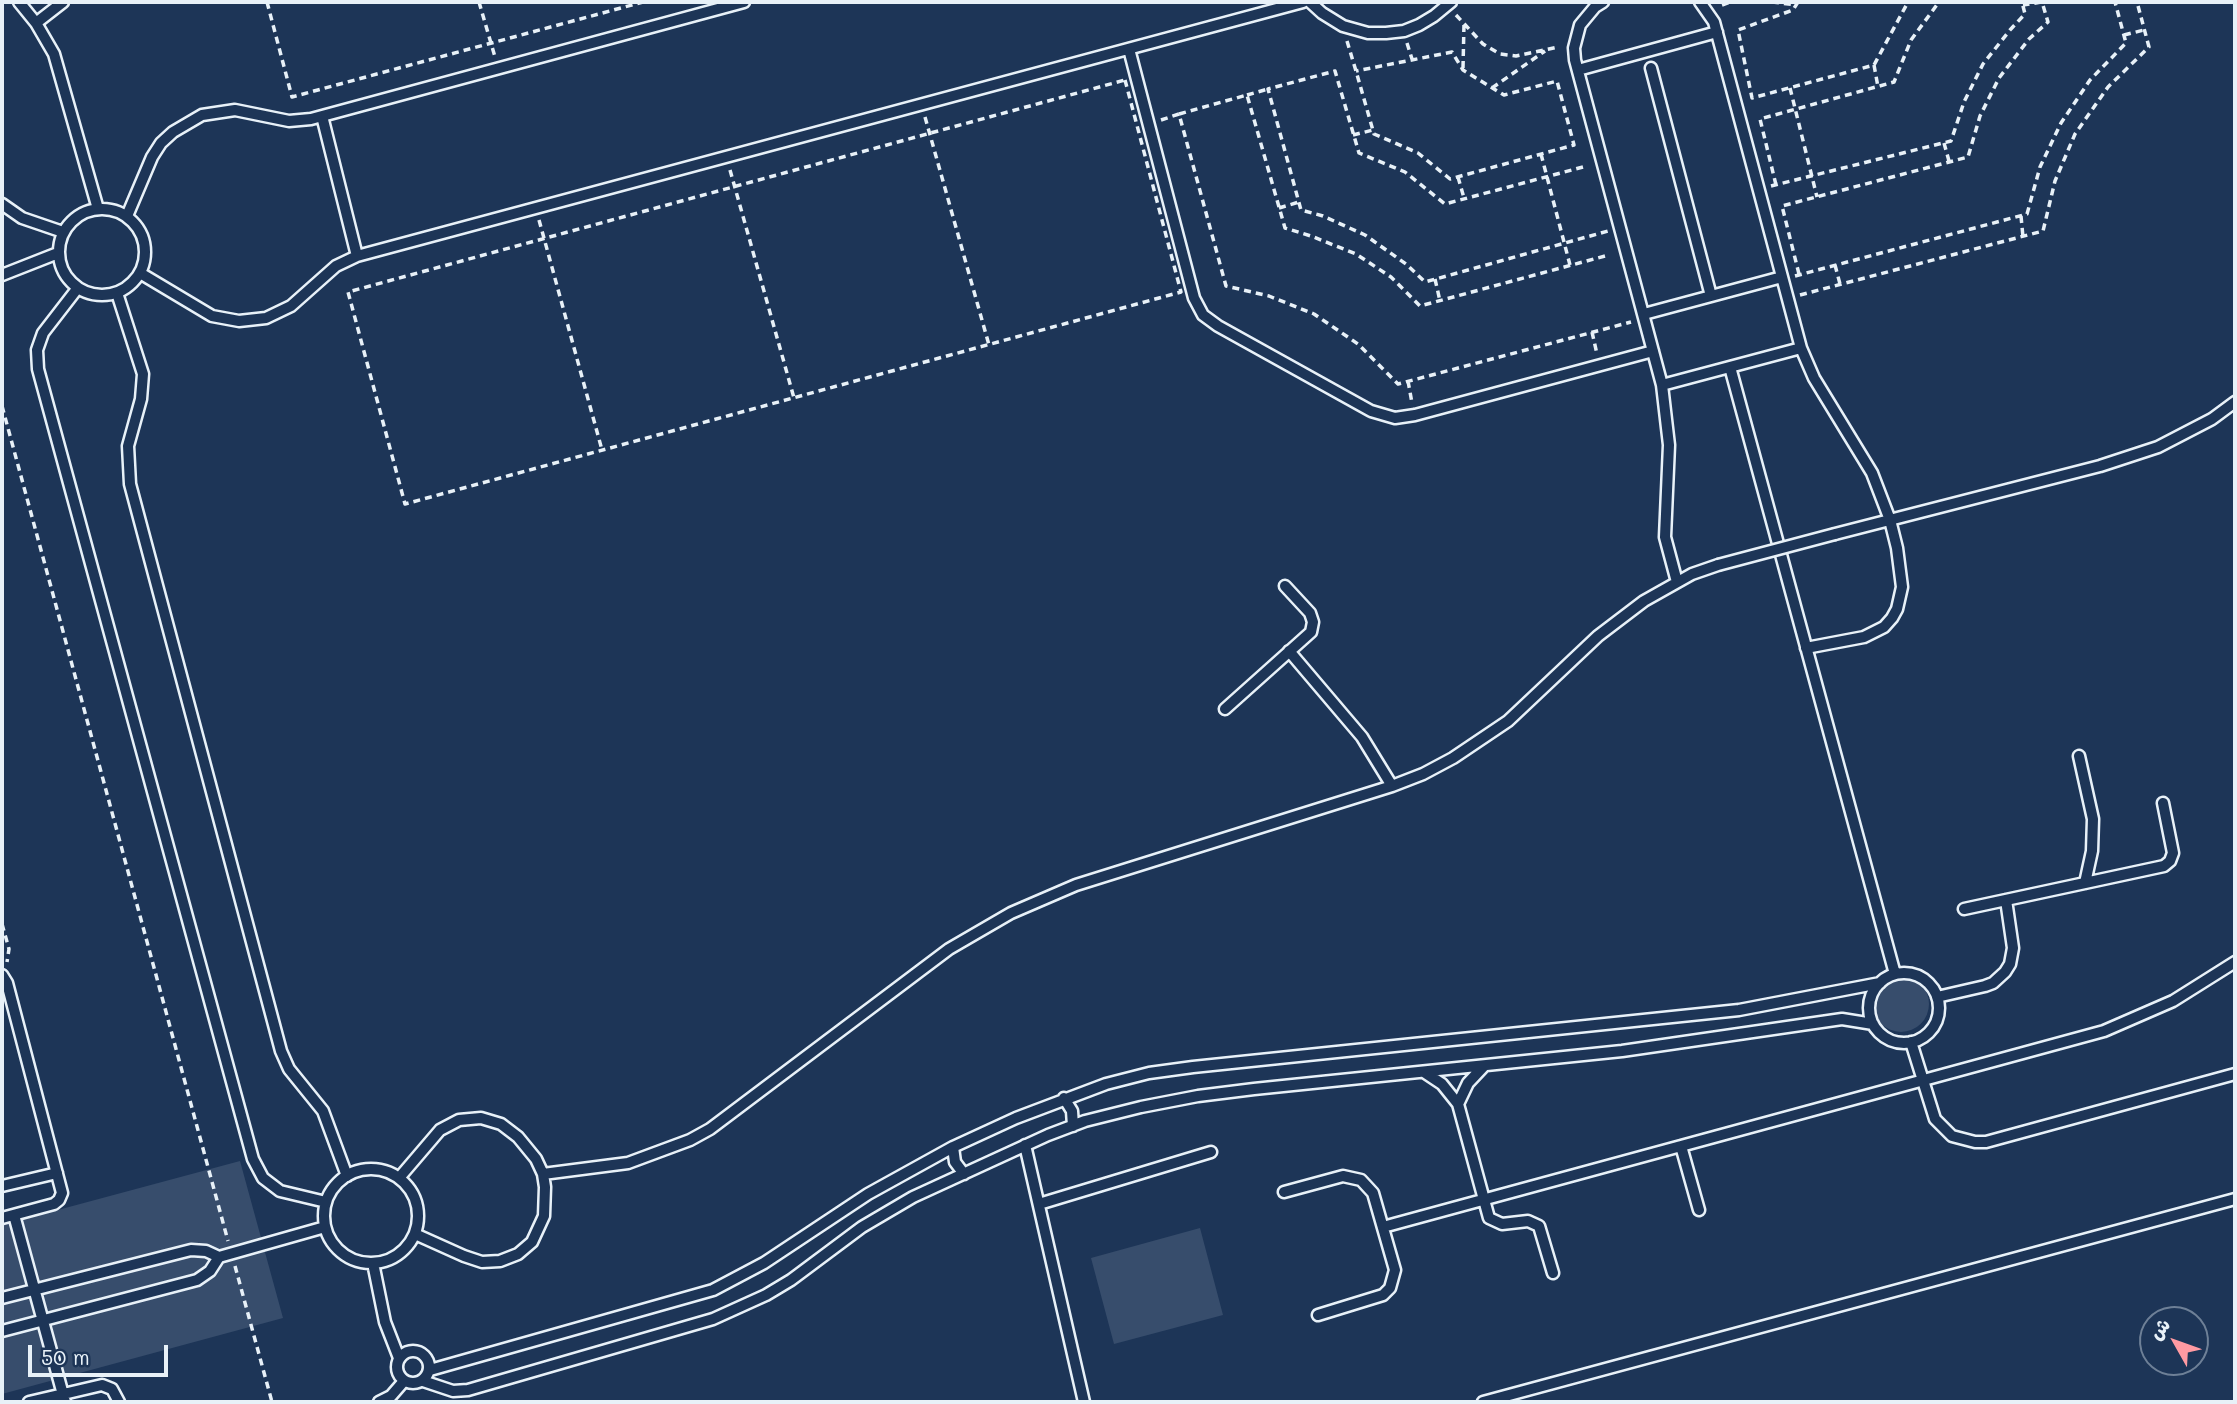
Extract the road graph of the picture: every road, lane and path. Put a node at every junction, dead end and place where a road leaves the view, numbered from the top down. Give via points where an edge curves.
1 (19, 2) edge
2 (62, 2) edge
3 (267, 2) edge
4 (479, 2) edge
5 (643, 2) edge
6 (744, 2) edge
7 (1303, 2) edge
8 (1310, 2) edge
9 (1603, 2) edge
10 (1700, 2) edge
11 (1730, 2) edge
12 (1772, 2) edge
13 (1908, 2) edge
14 (1939, 2) edge
15 (2115, 2) edge
16 (2137, 2) edge
17 (1797, 3) edge
18 (1450, 4) edge
19 (2022, 4) edge
20 (1722, 5) dead end
21 (36, 23) junction
22 (1464, 24) junction
23 (1343, 26) junction
24 (2144, 30) junction
25 (1717, 32) junction
26 (2124, 35) junction
27 (491, 43) junction
28 (1558, 47) dead end
29 (1549, 48) junction
30 (1129, 49) junction
31 (1874, 65) junction
32 (498, 68) junction
33 (1651, 68) dead end
34 (1577, 69) junction
35 (1462, 70) junction
36 (1356, 71) junction
37 (1878, 87) junction
38 (1492, 88) junction
39 (1790, 88) junction
40 (1268, 89) junction
41 (1247, 95) junction
42 (921, 105) junction
43 (1795, 109) junction
44 (1179, 114) junction
45 (322, 116) junction
46 (1149, 124) junction
47 (1373, 130) junction
48 (929, 133) junction
49 (1353, 135) junction
50 (1944, 143) junction
51 (1541, 154) junction
52 (726, 157) junction
53 (1949, 162) junction
54 (1583, 167) dead end
55 (1812, 176) junction
56 (1458, 177) junction
57 (1547, 177) junction
58 (734, 186) junction
59 (1817, 197) junction
60 (1464, 199) junction
61 (1299, 202) junction
62 (2, 204) edge
63 (536, 208) junction
64 (1279, 208) junction
65 (98, 209) junction
66 (127, 216) junction
67 (2021, 216) junction
68 (1620, 228) junction
69 (63, 232) junction
70 (2023, 237) junction
71 (544, 238) junction
72 (1564, 244) junction
73 (58, 253) junction
74 (357, 256) junction
75 (1605, 256) dead end
76 (1570, 265) junction
77 (1835, 265) junction
78 (140, 273) junction
79 (2, 275) edge
80 (1782, 277) junction
81 (1434, 279) junction
82 (1840, 284) junction
83 (77, 289) junction
84 (117, 293) junction
85 (1712, 296) junction
86 (1787, 298) junction
87 (1440, 301) junction
88 (1644, 316) junction
89 (1592, 332) junction
90 (989, 345) junction
91 (1801, 348) junction
92 (1653, 351) junction
93 (1600, 366) junction
94 (1730, 367) junction
95 (1408, 381) junction
96 (1662, 385) junction
97 (794, 398) junction
98 (2235, 402) edge
99 (2, 406) edge
100 (1415, 415) junction
101 (602, 450) junction
102 (1890, 520) junction
103 (1677, 582) junction
104 (1285, 586) dead end
105 (1806, 648) junction
106 (1289, 652) junction
107 (1225, 709) dead end
108 (2079, 756) dead end
109 (1392, 786) junction
110 (2163, 803) dead end
111 (2085, 883) junction
112 (2006, 900) junction
113 (1965, 909) dead end
114 (2, 924) edge
115 (2235, 962) edge
116 (4, 970) edge
117 (1895, 974) junction
118 (1880, 983) junction
119 (1937, 997) junction
120 (1873, 1024) junction
121 (1911, 1042) junction
122 (1484, 1066) junction
123 (1424, 1072) junction
124 (2235, 1074) edge
125 (1922, 1080) junction
126 (1064, 1098) junction
127 (1458, 1104) junction
128 (1073, 1126) junction
129 (1025, 1145) junction
130 (1681, 1146) junction
131 (953, 1147) junction
132 (1211, 1152) dead end
133 (57, 1173) junction
134 (543, 1174) junction
135 (964, 1174) junction
136 (347, 1176) junction
137 (399, 1178) junction
138 (2, 1186) edge
139 (1284, 1192) dead end
140 (2235, 1199) edge
141 (1483, 1200) junction
142 (326, 1202) junction
143 (1039, 1204) junction
144 (1699, 1210) dead end
145 (14, 1215) junction
146 (2, 1218) edge
147 (325, 1227) junction
148 (1383, 1227) junction
149 (415, 1234) junction
150 (231, 1254) junction
151 (219, 1257) junction
152 (373, 1263) junction
153 (1553, 1273) dead end
154 (34, 1290) junction
155 (2, 1298) edge
156 (1318, 1315) dead end
157 (43, 1320) junction
158 (2, 1331) edge
159 (399, 1358) junction
160 (430, 1370) junction
161 (404, 1381) junction
162 (423, 1381) junction
163 (64, 1398) edge
164 (29, 1402) edge
165 (119, 1402) edge
166 (272, 1402) edge
167 (379, 1402) edge
168 (1084, 1402) edge
169 (1483, 1402) edge

1 - 21 lane
2 - 21 lane
3 - 27 path via 292,97
4 - 27 path
5 - 27 path
6 - 32 lane
7 - 30 lane
8 - 23 lane
9 - 34 lane via 1580,25 1574,48
10 - 25 lane
11 - 20 path
12 - 17 path
13 - 31 path
14 - 37 path via 1911,40 1894,82
15 - 26 path
16 - 24 path
17 - 39 path via 1793,10 1738,30 1752,98
18 - 22 path
18 - 23 lane via 1404,31 1368,33
19 - 50 path via 2025,14 1983,64 1951,141
19 - 53 path via 2042,2 2048,22 1999,78 1980,116 1968,157
21 - 65 lane via 62,74
22 - 29 path via 1500,54 1516,56
22 - 35 path
23 - 36 path
24 - 26 path
24 - 70 path via 2149,47 2108,87 2075,134 2055,181 2043,231
25 - 34 lane
25 - 80 lane
26 - 67 path via 2126,43 2090,80 2061,122 2040,167 2027,214
27 - 32 path
28 - 29 path
29 - 38 path
30 - 42 lane
30 - 46 lane
31 - 37 path
31 - 39 path
32 - 45 lane
33 - 85 lane
34 - 68 lane
35 - 36 path via 1452,52
35 - 38 path
36 - 47 path
37 - 43 path
38 - 51 path via 1504,95 1557,81 1574,145
39 - 43 path
40 - 41 path
40 - 49 path via 1335,71
40 - 61 path
41 - 44 path
41 - 64 path
42 - 48 path
42 - 52 lane
43 - 55 path
43 - 55 path via 1760,119 1776,185
44 - 46 path
44 - 95 path via 1226,286 1269,296 1314,314 1358,344 1398,384
45 - 66 lane via 289,121 235,110 187,122 167,137 152,157
45 - 74 lane
46 - 100 lane via 1194,299 1203,315 1371,411 1395,418
47 - 49 path
47 - 56 path via 1418,153 1450,179
48 - 58 path
48 - 90 path
48 - 90 path via 1125,80 1181,292
49 - 60 path via 1359,153 1405,172 1446,204
50 - 53 path
50 - 55 path
51 - 56 path
51 - 57 path
52 - 58 path
52 - 63 lane
53 - 59 path
54 - 57 path
55 - 59 path
56 - 60 path
57 - 60 path
57 - 72 path
58 - 71 path
58 - 97 path
59 - 77 path via 1782,206 1799,275
61 - 64 path
61 - 81 path via 1301,210 1345,225 1385,247 1425,282
62 - 69 lane via 22,218
63 - 71 path
63 - 74 lane
64 - 87 path via 1284,228 1356,254 1391,277 1420,306
65 - 66 lane
65 - 69 lane via 78,216
66 - 78 lane via 144,242
67 - 70 path
67 - 77 path
68 - 72 path
68 - 88 lane
69 - 73 lane
70 - 82 path
71 - 101 path
71 - 101 path via 348,292 405,504
72 - 76 path
72 - 81 path
73 - 79 lane
73 - 83 lane via 63,273
74 - 78 lane via 336,267 291,306 253,321 212,316
75 - 76 path
76 - 87 path
77 - 82 path
78 - 84 lane
80 - 85 lane
80 - 86 lane
81 - 87 path
82 - 86 path
83 - 84 lane via 97,296
83 - 142 lane via 43,333 37,350 38,369 253,1159 271,1185
84 - 136 lane via 143,374 127,458 133,497 281,1051 289,1069 323,1111
85 - 88 lane
86 - 91 lane
88 - 89 path
88 - 92 lane
89 - 93 path
89 - 95 path
90 - 97 path
91 - 94 lane
91 - 102 lane via 1818,385 1872,472
92 - 93 lane
92 - 96 lane
93 - 100 lane
94 - 96 lane
94 - 105 lane
95 - 100 path
96 - 103 lane via 1669,445 1665,537
97 - 101 path
98 - 102 lane via 2158,447
99 - 150 path
102 - 103 lane, bridge via 1718,565
102 - 105 lane via 1902,587 1892,618 1864,637
103 - 109 lane via 1598,636 1508,721 1453,758
104 - 106 lane via 1313,622 1311,632
105 - 117 lane
106 - 107 lane
106 - 109 lane via 1362,737
108 - 111 lane via 2093,819
109 - 134 lane via 1076,884 1011,913 949,949 710,1129 628,1163
110 - 111 lane via 2173,853 2170,861
111 - 112 lane
112 - 113 lane
112 - 119 lane via 2013,948 2006,972 1993,983
114 - 116 path via 9,949
115 - 125 lane via 2173,1001 2128,1022
116 - 133 lane
117 - 118 lane
117 - 119 lane via 1921,977
118 - 120 lane via 1871,998
118 - 126 lane via 1739,1010 1149,1073
119 - 121 lane via 1936,1022 1926,1035
120 - 121 lane via 1893,1041
120 - 122 lane via 1842,1019 1695,1042
121 - 125 lane
122 - 123 lane
122 - 127 lane via 1468,1083
123 - 127 lane via 1442,1084
123 - 128 lane via 1198,1096
124 - 125 lane via 1986,1142 1963,1140 1943,1128 1930,1109
125 - 130 lane
126 - 128 lane via 1072,1111
126 - 131 lane
127 - 141 lane
128 - 129 lane
129 - 135 lane
129 - 143 lane
130 - 141 lane
130 - 144 lane
131 - 135 lane via 955,1162
131 - 160 lane via 713,1290
132 - 143 lane
133 - 138 lane
133 - 145 lane via 62,1193 59,1200
134 - 137 lane via 518,1137 501,1124 481,1118 459,1120 440,1130
134 - 149 lane via 544,1216 532,1242 518,1254 482,1262
135 - 162 lane via 887,1211 791,1280 713,1319 468,1390 453,1391
136 - 137 lane via 379,1169
136 - 142 lane
137 - 149 lane via 416,1203
139 - 148 lane via 1355,1177 1373,1193
140 - 169 lane
141 - 148 lane
141 - 153 lane via 1489,1218 1497,1223 1528,1221 1539,1226
142 - 147 lane
143 - 168 lane
145 - 146 lane
145 - 154 lane
147 - 150 lane
147 - 152 lane via 343,1254
148 - 156 lane via 1395,1270 1390,1288 1374,1300
149 - 152 lane via 402,1251
150 - 151 lane
150 - 166 path
151 - 154 lane via 191,1250
151 - 157 lane via 197,1280
152 - 159 lane
154 - 155 lane
154 - 157 lane
157 - 158 lane
157 - 163 lane
159 - 160 lane via 416,1350 427,1357
159 - 161 lane via 397,1370
160 - 162 lane
161 - 162 lane
161 - 167 lane
163 - 164 lane
163 - 165 lane via 102,1385 113,1389

